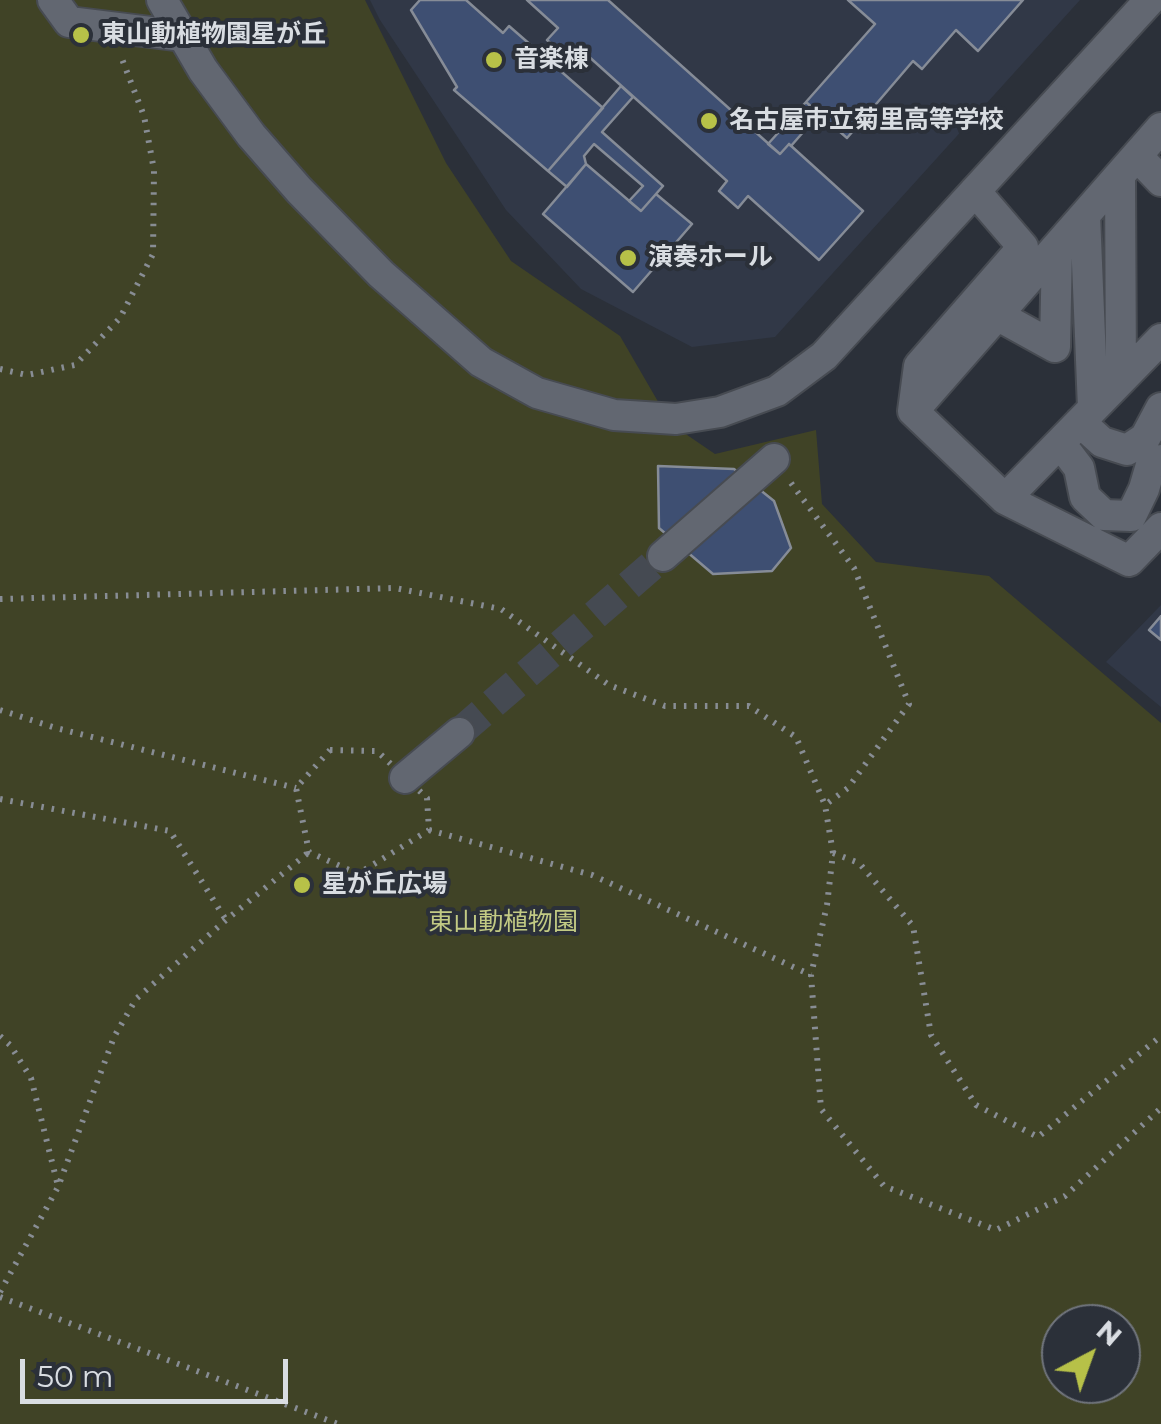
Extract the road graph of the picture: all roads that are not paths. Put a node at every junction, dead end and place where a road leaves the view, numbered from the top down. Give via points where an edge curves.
1 (53, 0) edge
2 (162, 0) edge
3 (1150, 0) edge
4 (183, 36) junction
5 (1161, 128) edge
6 (1128, 165) junction
7 (1161, 181) edge
8 (975, 190) junction
9 (1085, 215) junction
10 (1056, 247) junction
11 (998, 315) junction
12 (1161, 338) edge
13 (1120, 380) junction
14 (1161, 408) edge
15 (913, 412) junction
16 (1078, 424) junction
17 (774, 459) road end
18 (1161, 460) edge
19 (1006, 499) junction
20 (1161, 528) edge
21 (664, 556) tunnel mouth
22 (459, 733) tunnel mouth
23 (406, 778) road end

1 - 4 street via 69,22
2 - 4 street
3 - 8 street
4 - 8 street via 251,135 300,190 381,274 481,362 537,393 614,415 720,412 777,391 824,356
5 - 6 street
6 - 7 street
6 - 9 street
6 - 13 street
8 - 15 street via 1023,247 919,366
9 - 10 street
9 - 16 street
10 - 11 street
10 - 11 street via 1055,347
11 - 15 street
12 - 13 street
13 - 16 street
14 - 16 street via 1144,438 1127,450
15 - 19 street
16 - 18 street via 1084,497 1104,514 1132,516 1151,465
16 - 19 street
17 - 21 street
19 - 20 street via 1129,561
22 - 23 street

